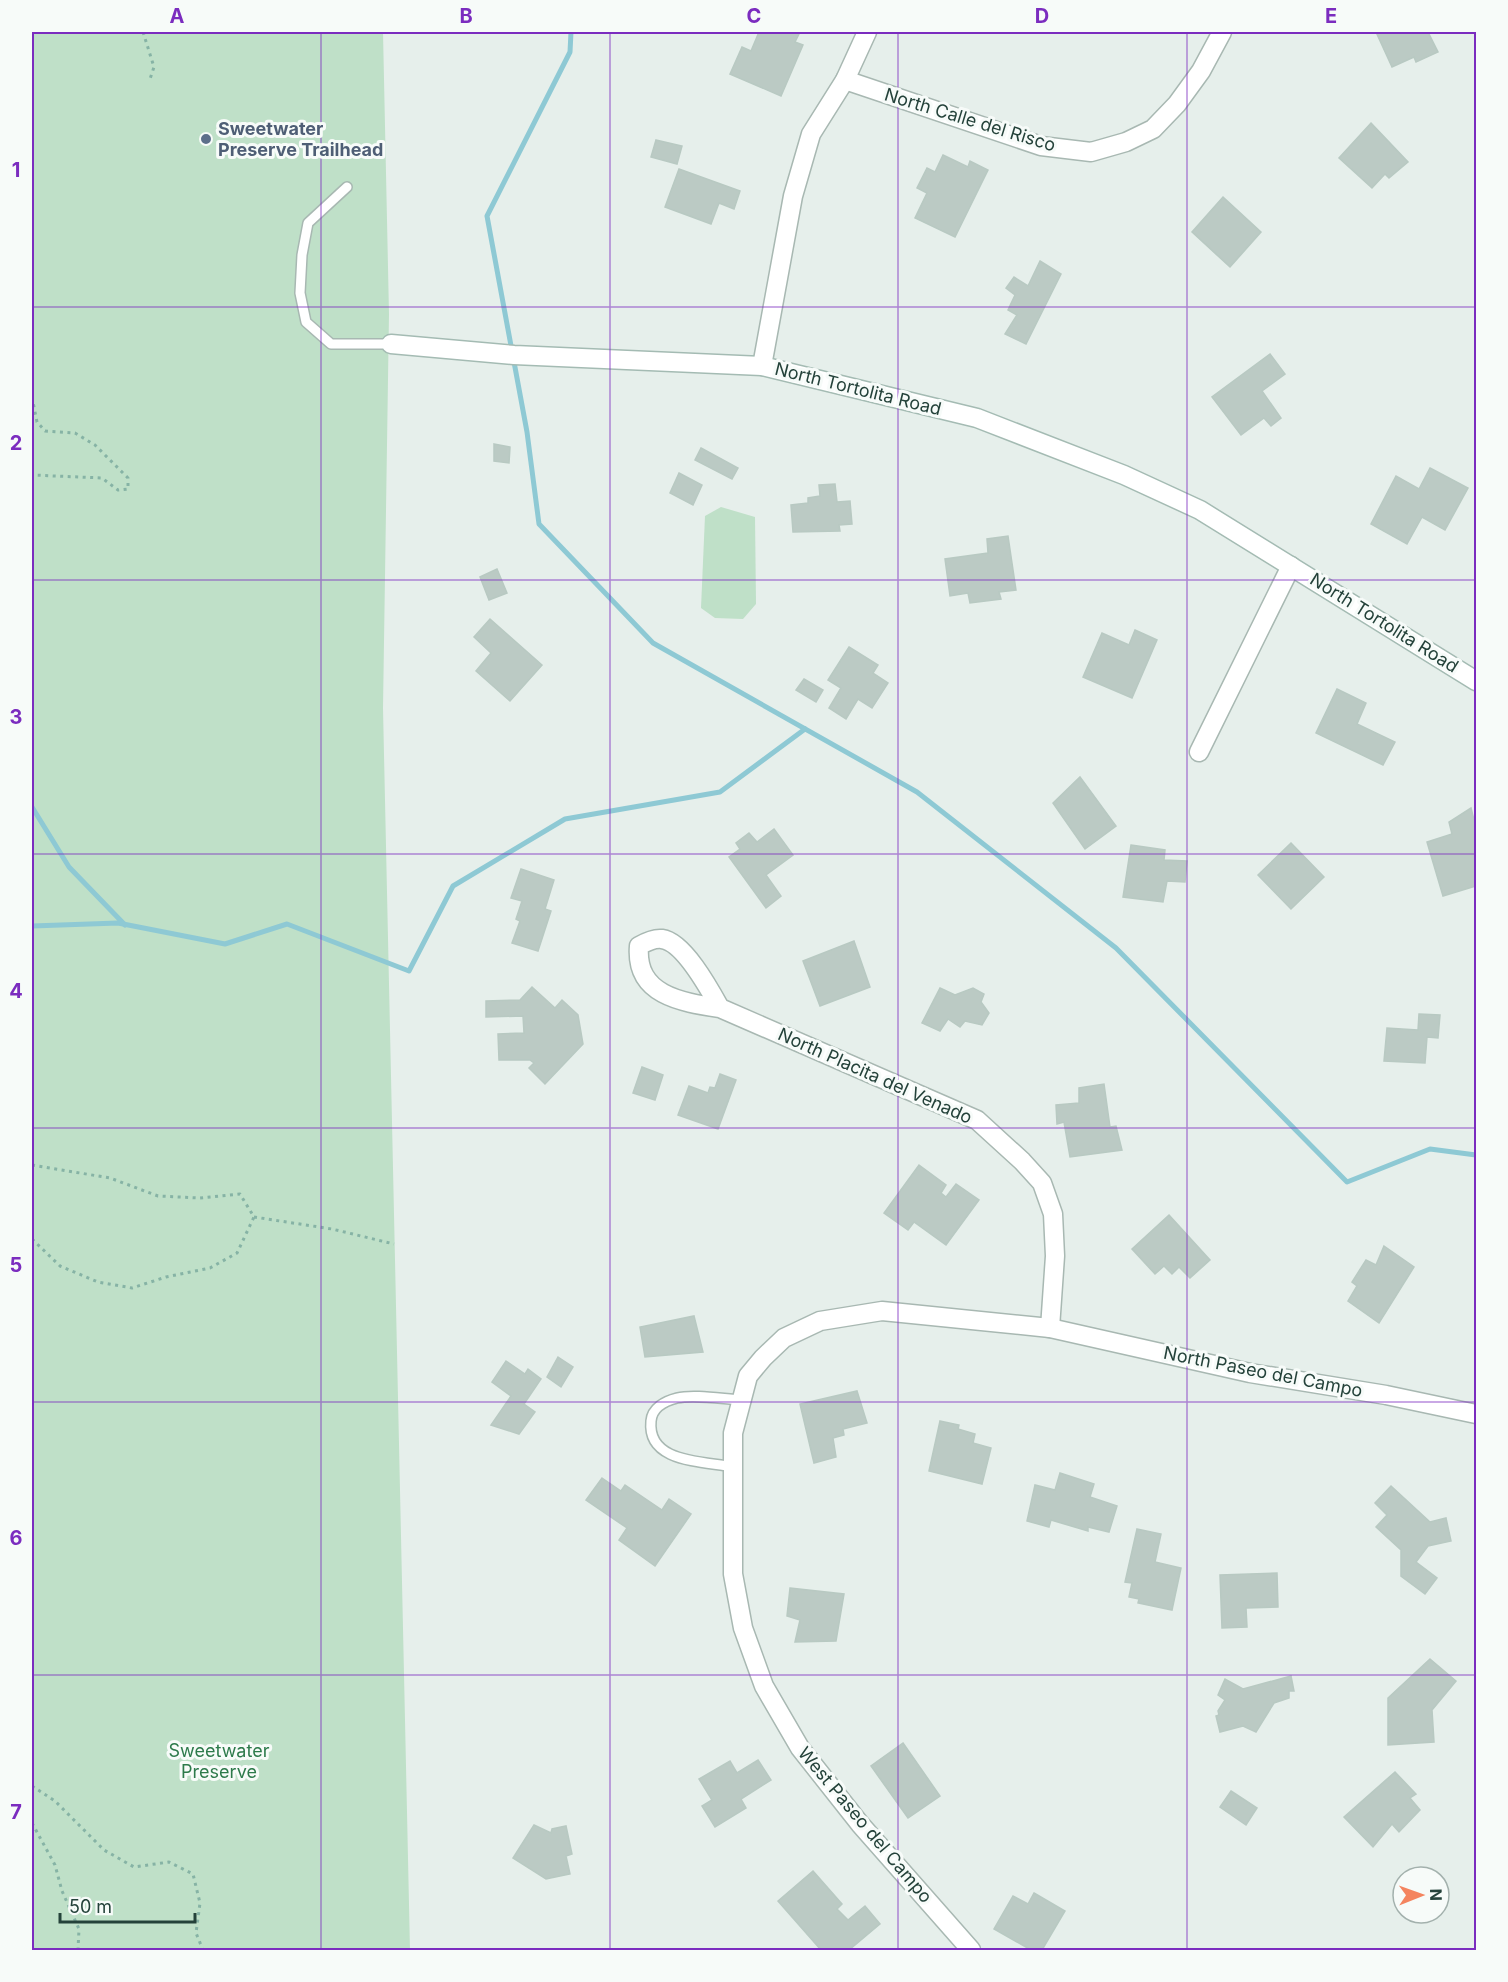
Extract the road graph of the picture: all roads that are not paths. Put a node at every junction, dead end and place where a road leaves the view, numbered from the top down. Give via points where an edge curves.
1 (867, 32) edge
2 (1222, 32) edge
3 (845, 80) junction
4 (347, 187) dead end
5 (391, 344) joint
6 (762, 366) junction
7 (1291, 566) junction
8 (1476, 680) edge
9 (1199, 752) dead end
10 (720, 1008) junction
11 (1050, 1328) junction
12 (742, 1400) junction
13 (1476, 1414) edge
14 (733, 1467) junction
15 (971, 1950) edge

1 - 3 street
2 - 3 street, North Calle del Risco via 1201,71 1153,129 1091,152 1041,146
3 - 6 street via 808,144 793,196
4 - 5 lane via 308,223 300,293 306,321 331,344
5 - 6 street, North Tortolita Road via 514,355
6 - 7 street, North Tortolita Road via 977,418 1200,510
7 - 8 street, North Tortolita Road
7 - 9 street, North Tortolita Road
10 - 10 street, North Placita del Venado via 682,951 664,939 639,946 642,976 654,989 696,1005
10 - 11 street, North Placita del Venado via 976,1120 1022,1161 1042,1183 1053,1214 1055,1256
11 - 12 street, West Paseo del Campo via 882,1311 820,1322 784,1338 748,1376
11 - 13 street, North Paseo del Campo via 1250,1373
12 - 14 street, West Paseo del Campo via 733,1433
12 - 14 lane via 677,1398 657,1406 651,1416 650,1433 655,1445 670,1455
14 - 15 street, West Paseo del Campo via 733,1574 743,1628 764,1686 806,1757 902,1875

